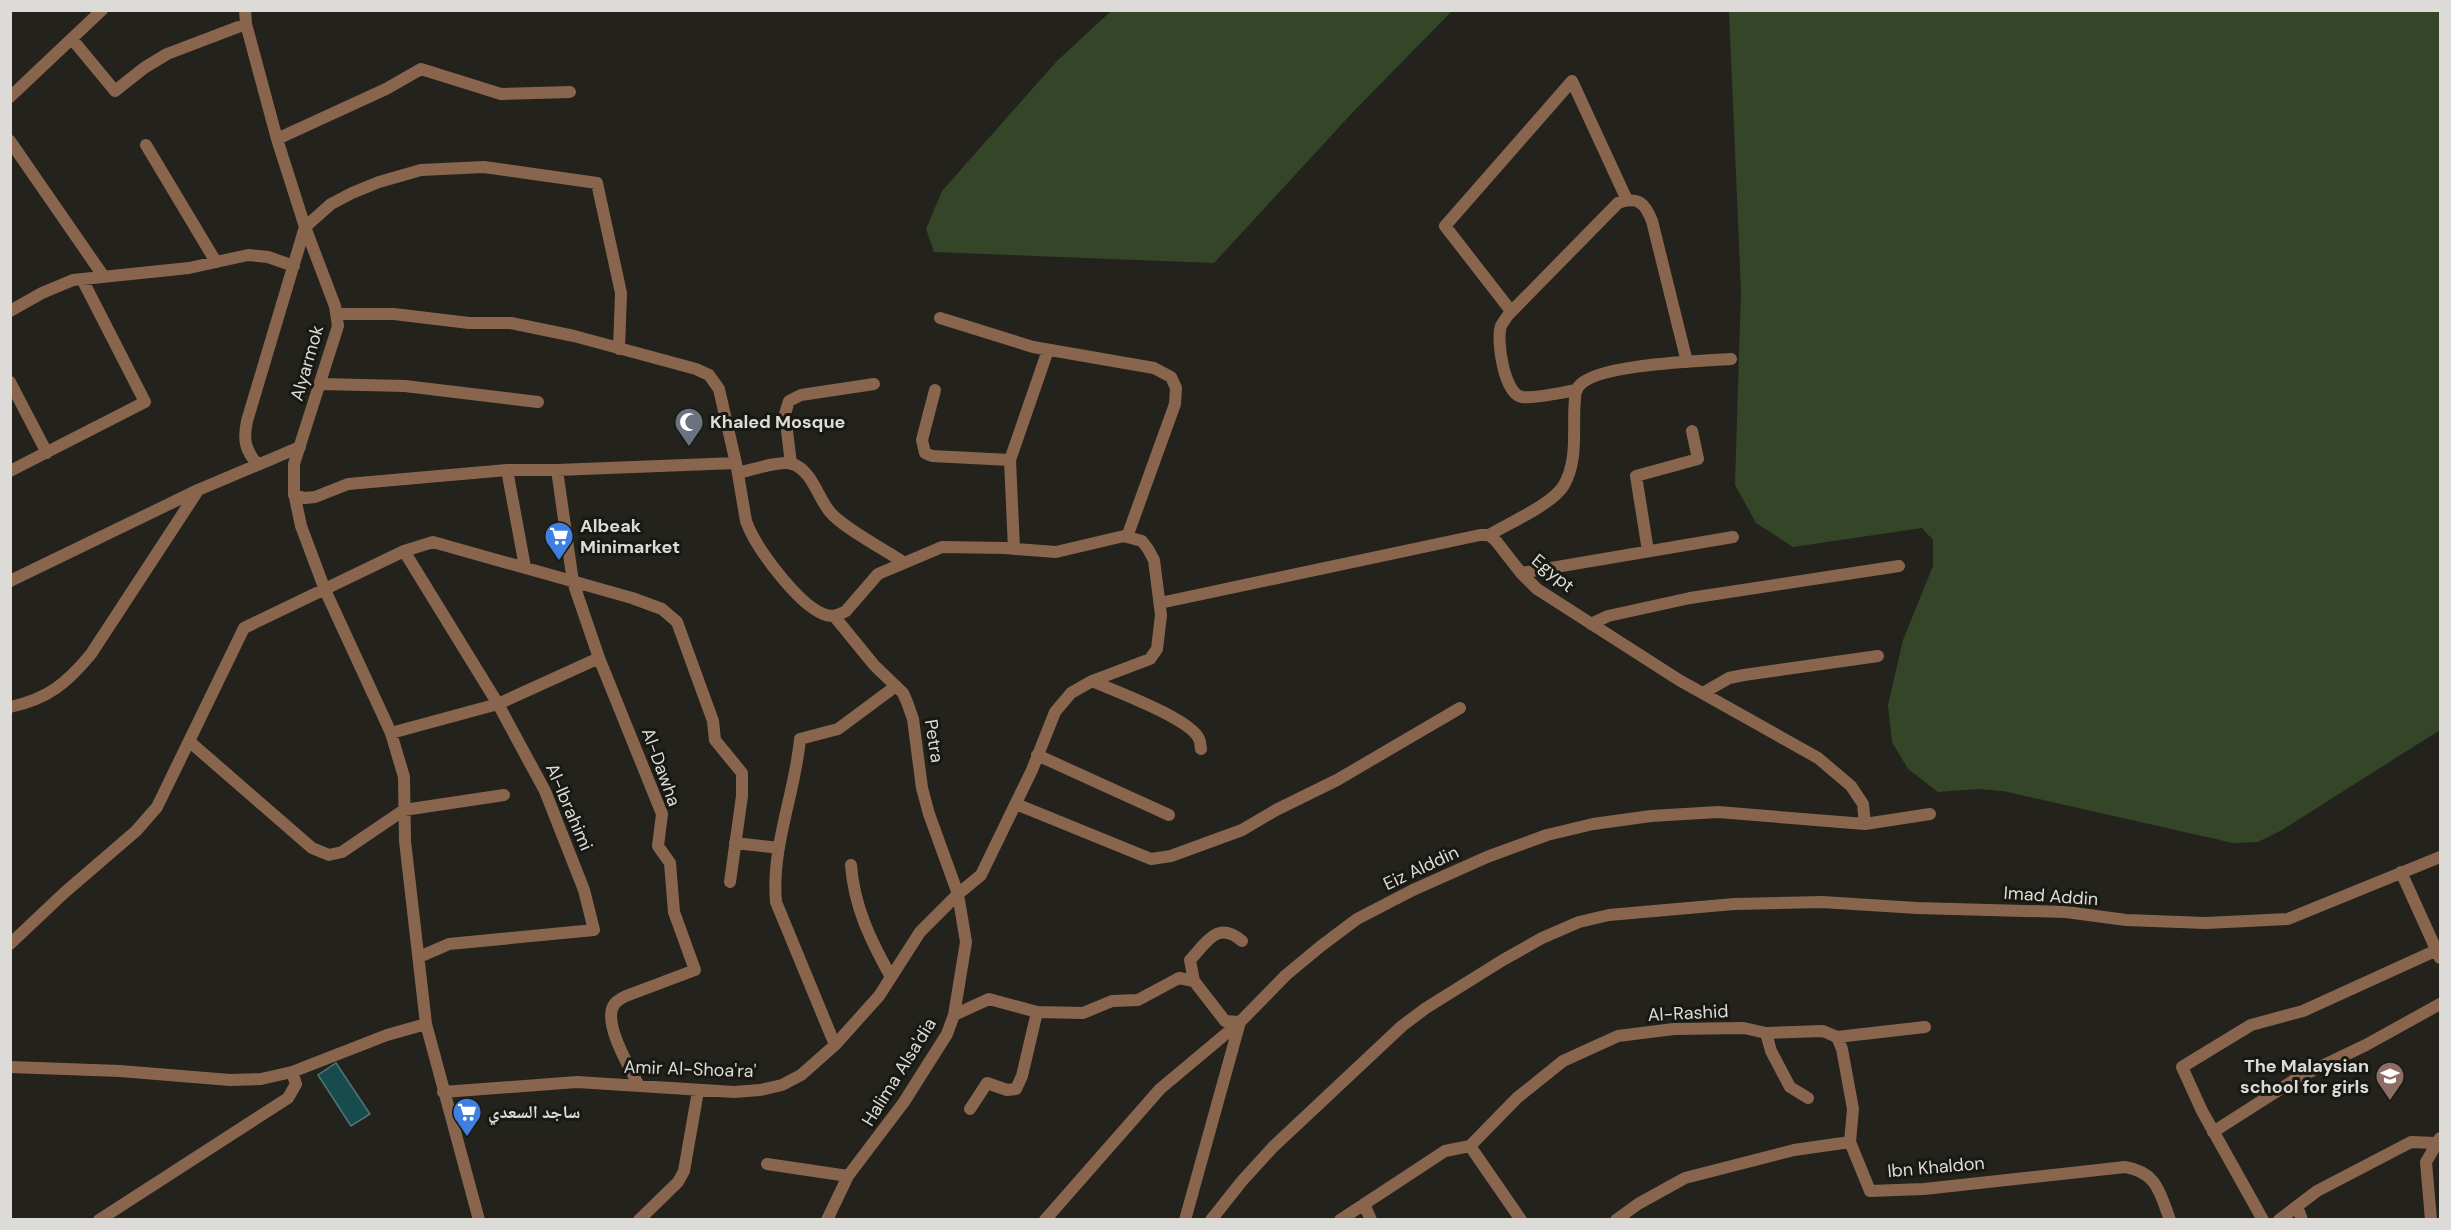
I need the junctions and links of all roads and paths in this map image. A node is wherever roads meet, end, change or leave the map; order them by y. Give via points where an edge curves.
1 (102, 10) edge
2 (244, 10) edge
3 (246, 24) junction
4 (72, 39) junction
5 (570, 92) dead end
6 (10, 98) edge
7 (277, 139) junction
8 (10, 141) edge
9 (146, 145) dead end
10 (1628, 200) junction
11 (305, 227) junction
12 (216, 262) junction
13 (294, 266) junction
14 (104, 277) junction
15 (82, 279) junction
16 (11, 311) edge
17 (1512, 311) junction
18 (337, 314) junction
19 (939, 318) dead end
20 (618, 349) junction
21 (1048, 350) junction
22 (1731, 359) dead end
23 (1687, 362) junction
24 (10, 382) edge
25 (321, 384) junction
26 (874, 384) dead end
27 (935, 390) dead end
28 (1577, 390) junction
29 (538, 402) dead end
30 (1692, 431) dead end
31 (300, 447) junction
32 (47, 453) junction
33 (1010, 460) junction
34 (791, 464) junction
35 (258, 465) junction
36 (737, 468) junction
37 (507, 470) junction
38 (557, 470) junction
39 (10, 471) edge
40 (198, 490) junction
41 (294, 495) junction
42 (1489, 535) junction
43 (1127, 537) junction
44 (1733, 537) dead end
45 (1014, 549) junction
46 (404, 551) junction
47 (1648, 551) junction
48 (903, 562) junction
49 (1899, 566) dead end
50 (525, 567) junction
51 (1521, 573) junction
52 (10, 581) edge
53 (573, 582) junction
54 (324, 590) junction
55 (1160, 603) junction
56 (834, 616) junction
57 (1591, 624) junction
58 (1878, 656) dead end
59 (599, 658) junction
60 (1092, 681) junction
61 (896, 686) junction
62 (1703, 693) junction
63 (498, 704) junction
64 (10, 707) edge
65 (1460, 708) dead end
66 (391, 733) junction
67 (189, 742) junction
68 (1201, 749) dead end
69 (1037, 755) junction
70 (504, 795) dead end
71 (1016, 804) junction
72 (404, 810) junction
73 (1930, 814) dead end
74 (1169, 815) dead end
75 (1865, 824) junction
76 (735, 843) junction
77 (778, 848) junction
78 (2440, 857) edge
79 (851, 865) dead end
80 (2401, 872) junction
81 (730, 882) dead end
82 (958, 894) junction
83 (1242, 941) dead end
84 (10, 944) edge
85 (2439, 954) edge
86 (419, 957) junction
87 (891, 977) junction
88 (1194, 981) junction
89 (2440, 1004) edge
90 (1037, 1012) junction
91 (954, 1015) junction
92 (1240, 1022) junction
93 (426, 1024) junction
94 (1925, 1028) dead end
95 (1766, 1033) junction
96 (1837, 1037) junction
97 (835, 1045) junction
98 (10, 1067) edge
99 (292, 1072) junction
100 (639, 1086) junction
101 (698, 1091) junction
102 (443, 1092) junction
103 (1808, 1098) dead end
104 (970, 1109) dead end
105 (2213, 1132) junction
106 (2438, 1140) edge
107 (1850, 1142) junction
108 (1470, 1146) junction
109 (767, 1164) dead end
110 (848, 1176) junction
111 (1364, 1204) junction
112 (2297, 1206) junction
113 (644, 1218) edge
114 (1214, 1218) edge
115 (99, 1220) edge
116 (479, 1220) edge
117 (827, 1220) edge
118 (1045, 1220) edge
119 (1185, 1220) edge
120 (1340, 1220) edge
121 (1371, 1220) edge
122 (1521, 1220) edge
123 (1616, 1220) edge
124 (2170, 1220) edge
125 (2263, 1220) edge
126 (2280, 1220) edge
127 (2302, 1220) edge
128 (2431, 1220) edge

1 - 4 street
2 - 3 street, Alyarmok
3 - 4 street via 167,54 115,91
3 - 7 street, Alyarmok
4 - 6 street
5 - 7 street via 501,94 421,69
7 - 11 street, Alyarmok
8 - 14 street
9 - 12 street
10 - 17 street via 1618,203
10 - 17 street via 1572,81 1444,226
10 - 23 street via 1647,207
11 - 13 street
11 - 18 street, Alyarmok
11 - 20 street via 331,204 352,193 421,170 484,167 597,183 621,293
12 - 13 street via 259,255
12 - 14 street
13 - 35 street via 244,436
14 - 15 street
15 - 16 street via 42,293
15 - 32 street via 145,402
17 - 28 street via 1501,325 1500,336 1503,365 1513,393 1522,397
18 - 20 street via 511,323
18 - 25 street, Alyarmok via 338,326
19 - 21 street
20 - 36 street via 709,375 721,397
21 - 33 street
21 - 43 street via 1154,368 1168,374 1174,382 1175,404
22 - 23 street
23 - 28 street via 1605,372 1588,379
24 - 32 street
25 - 29 street via 405,386
25 - 31 street, Alyarmok
26 - 34 street via 801,395 789,401 786,414
27 - 33 street via 922,440 925,453
28 - 42 street via 1574,460 1563,486 1544,505
30 - 47 street via 1698,459 1636,476
31 - 35 street
31 - 41 street, Alyarmok via 293,477
32 - 39 street
33 - 45 street
34 - 36 street
34 - 48 street via 808,477 838,520
35 - 40 street
36 - 38 street
36 - 56 street via 746,521 758,546 809,605
37 - 38 street
37 - 41 street via 348,484 315,497
37 - 50 street
38 - 53 street, Al-Dawha
40 - 52 street
40 - 64 street via 75,674 57,690
41 - 54 street, Alyarmok
42 - 51 street, Egypt
42 - 55 street
43 - 45 street via 1056,552
43 - 55 street via 1142,541 1154,560
44 - 47 street
45 - 48 street via 942,547
46 - 50 street via 433,542
46 - 54 street
46 - 63 street, Al-Ibrahimi
47 - 51 street
48 - 56 street via 878,574 846,611
49 - 57 street via 1690,598 1608,616
50 - 53 street
51 - 57 street, Egypt via 1537,589
53 - 59 street, Al-Dawha
53 - 76 street via 662,609 677,622 713,721 715,741 742,773
54 - 66 street, Alyarmok
54 - 67 street via 244,628
55 - 60 street, Amir Al-Shoa'ra' via 1154,655 1143,663
56 - 61 street, Petra
57 - 62 street, Egypt
58 - 62 street via 1729,678
59 - 63 street
59 - 100 street, Al-Dawha via 662,814 658,846 670,863 674,912 695,970 626,996 612,1010 615,1033
60 - 68 street via 1178,719 1195,733
60 - 69 street, Amir Al-Shoa'ra' via 1071,693 1055,712
61 - 77 street via 838,729 800,739
61 - 82 street, Petra via 903,693 913,719 927,805
62 - 75 street, Egypt via 1818,758 1839,774 1863,804
63 - 66 street
63 - 86 street, Al-Ibrahimi via 545,791 584,890 594,930 449,945
65 - 71 street via 1242,830 1171,856 1151,859
66 - 72 street, Alyarmok via 404,777
67 - 72 street via 321,854 342,852
67 - 84 street via 157,807 136,831
69 - 71 street, Amir Al-Shoa'ra'
69 - 74 street
70 - 72 street
71 - 82 street, Amir Al-Shoa'ra' via 981,875
72 - 86 street, Alyarmok
73 - 75 street, Eiz Alddin
75 - 92 street, Eiz Alddin via 1718,812 1651,816 1547,835 1487,857 1357,919 1286,975
76 - 77 street
76 - 81 street
77 - 97 street via 776,902
78 - 80 street, Imad Addin
79 - 87 street via 857,905 870,940
80 - 85 street
80 - 114 street, Imad Addin via 2288,919 2206,923 2126,920 2066,912 1822,902 1734,904 1602,917 1561,929 1426,1008 1383,1043 1273,1147
82 - 87 street, Amir Al-Shoa'ra' via 920,932
82 - 91 street, Halima Alsa'dia via 966,942
83 - 88 street via 1233,933 1217,933 1190,960
85 - 105 street via 2303,1011 2251,1025 2182,1067
86 - 93 street, Alyarmok
87 - 97 street, Amir Al-Shoa'ra'
88 - 90 street via 1179,978 1134,1001 1112,1001 1088,1012
88 - 92 street via 1222,1019
89 - 105 street via 2299,1077
90 - 91 street via 989,999
90 - 104 street via 1016,1089 987,1083
91 - 110 street, Halima Alsa'dia via 947,1034 904,1102
92 - 118 street, Eiz Alddin via 1160,1089
92 - 119 street
93 - 99 street
93 - 102 street, Alyarmok
94 - 96 street, Al-Rashid
95 - 96 street, Al-Rashid via 1823,1031
95 - 103 street via 1790,1087
95 - 108 street, Al-Rashid via 1744,1028 1674,1029 1618,1036 1564,1060 1516,1099
96 - 107 street via 1853,1109
97 - 101 street, Amir Al-Shoa'ra' via 801,1075 782,1085 751,1091
98 - 99 street via 230,1080
99 - 115 street via 296,1084 288,1098
100 - 101 street, Amir Al-Shoa'ra'
100 - 102 street, Amir Al-Shoa'ra' via 577,1082
101 - 113 street via 684,1171
102 - 116 street, Alyarmok
105 - 125 street
106 - 112 street via 2412,1142 2317,1191
106 - 128 street via 2426,1162
107 - 123 street via 1794,1150 1685,1178
107 - 124 street, Ibn Khaldon via 1870,1191 1924,1189 2125,1167 2150,1176
108 - 111 street via 1445,1151
108 - 122 street
109 - 110 street
110 - 117 street, Halima Alsa'dia
111 - 120 street
111 - 121 street
112 - 126 street
112 - 127 street

